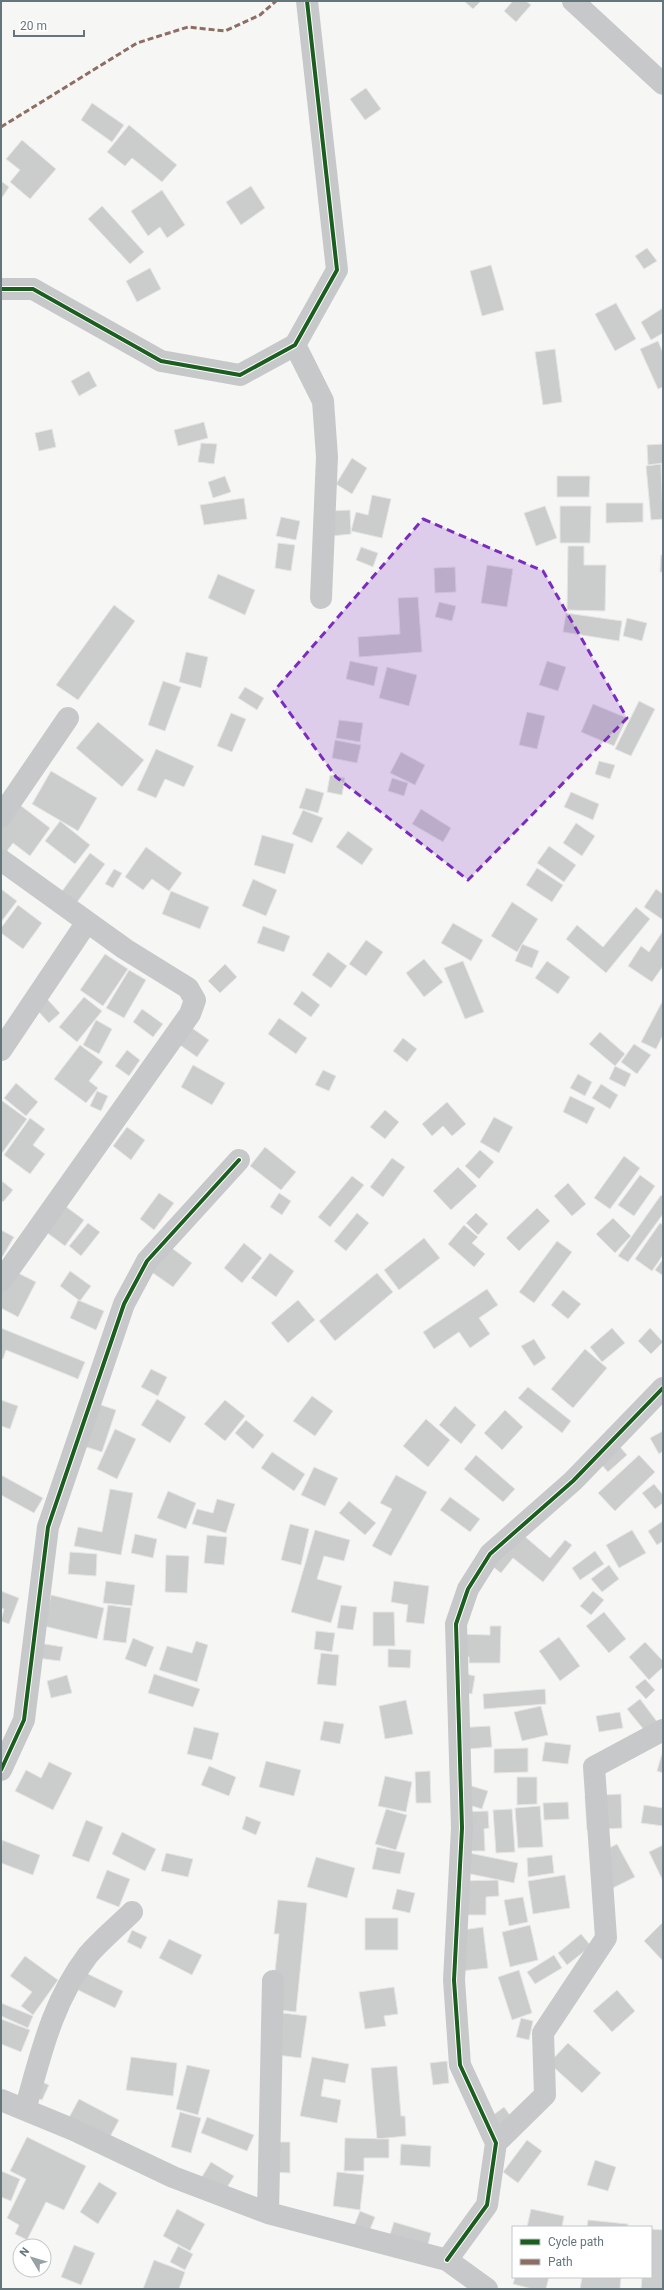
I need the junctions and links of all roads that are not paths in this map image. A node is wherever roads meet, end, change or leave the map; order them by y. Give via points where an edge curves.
1 (307, 1) edge
2 (573, 1) edge
3 (663, 84) edge
4 (1, 289) edge
5 (295, 344) junction
6 (321, 598) dead end
7 (68, 718) dead end
8 (1, 816) edge
9 (1, 860) edge
10 (88, 922) junction
11 (1, 1050) edge
12 (239, 1160) dead end
13 (1, 1281) edge
14 (663, 1388) edge
15 (663, 1730) edge
16 (1, 1770) edge
17 (132, 1912) dead end
18 (273, 1981) dead end
19 (1, 2100) edge
20 (25, 2110) junction
21 (496, 2143) junction
22 (268, 2213) junction
23 (447, 2260) junction
24 (487, 2289) edge

1 - 5 street via 337,270
2 - 3 street
4 - 5 street via 33,289 161,361 240,375
5 - 6 street via 323,400 328,457
7 - 8 street
9 - 10 street
10 - 11 street
10 - 13 street via 125,949 188,988 195,1000 190,1014
12 - 16 street via 147,1261 124,1304 48,1527 24,1720
14 - 21 street via 573,1481 490,1554 468,1589 456,1624 462,1828 454,1980 460,2065
15 - 21 street via 594,1767 606,1938 543,2033 545,2095
17 - 20 street via 89,1955 66,1988 51,2018
18 - 22 street
19 - 20 street
20 - 22 street via 173,2177
21 - 23 street via 487,2205
22 - 23 street
23 - 24 street

